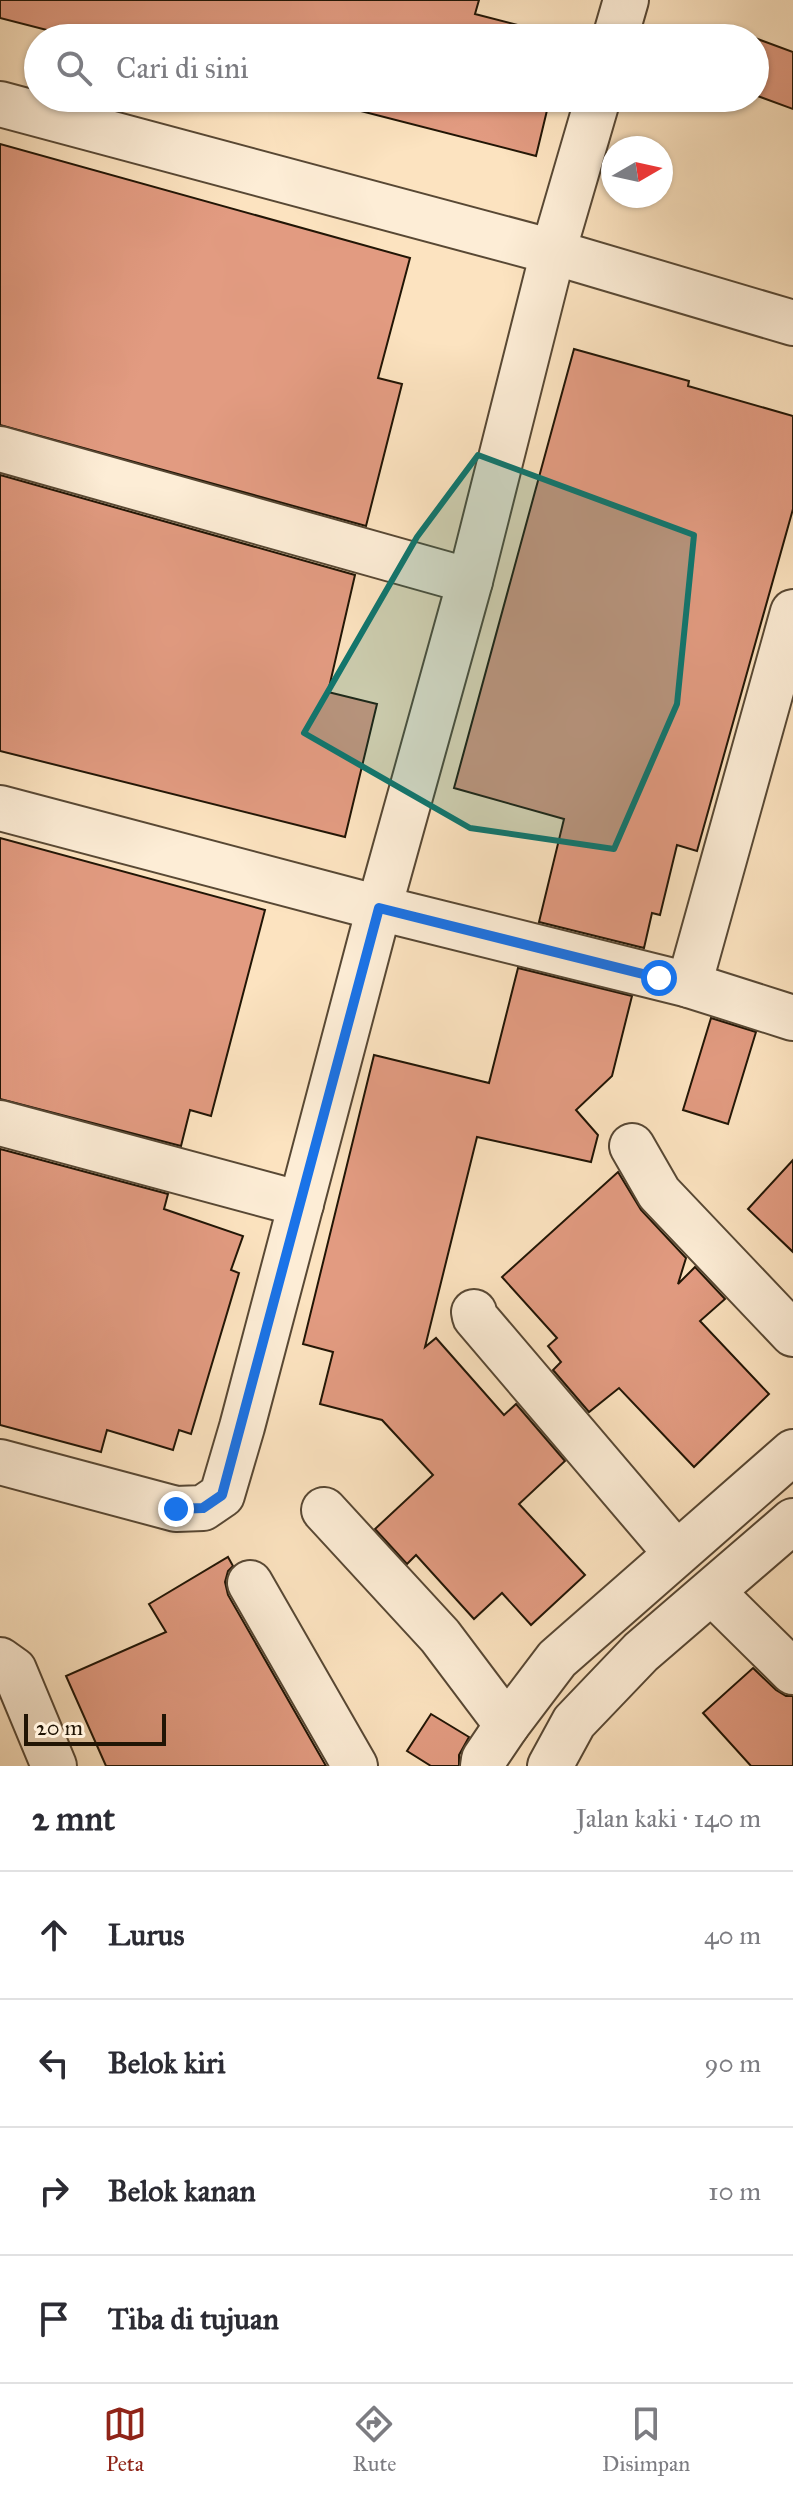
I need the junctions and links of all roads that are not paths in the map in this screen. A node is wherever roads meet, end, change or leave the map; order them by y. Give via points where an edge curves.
1 (626, 0) edge
2 (619, 24) edge
3 (0, 104) edge
4 (24, 110) edge
5 (30, 112) edge
6 (594, 112) edge
7 (553, 252) junction
8 (793, 323) edge
9 (0, 449) edge
10 (470, 581) junction
11 (793, 612) edge
12 (0, 808) edge
13 (379, 908) junction
14 (689, 985) junction
15 (793, 1018) edge
16 (0, 1123) edge
17 (632, 1146) dead end
18 (301, 1204) junction
19 (474, 1312) dead end
20 (793, 1334) edge
21 (0, 1462) edge
22 (777, 1466) edge
23 (324, 1510) dead end
24 (791, 1523) edge
25 (676, 1553) junction
26 (250, 1583) dead end
27 (712, 1592) junction
28 (0, 1660) edge
29 (793, 1672) edge
30 (507, 1725) junction
31 (54, 1766) edge
32 (355, 1766) edge
33 (483, 1766) edge
34 (550, 1766) edge

1 - 2 street
3 - 4 street
5 - 7 street
6 - 7 street
7 - 8 street
7 - 10 street
9 - 10 street
10 - 13 street
11 - 14 street
12 - 13 street
13 - 14 street
13 - 18 street
14 - 15 street
16 - 18 street
17 - 20 street via 659,1193
18 - 21 street via 222,1495 203,1508 176,1509
19 - 25 street
22 - 24 street
22 - 25 street
23 - 30 street via 440,1636
24 - 27 street
25 - 30 street via 557,1659
26 - 32 street
27 - 29 street
27 - 34 street via 641,1652 574,1722
28 - 31 street via 14,1670
30 - 33 street

